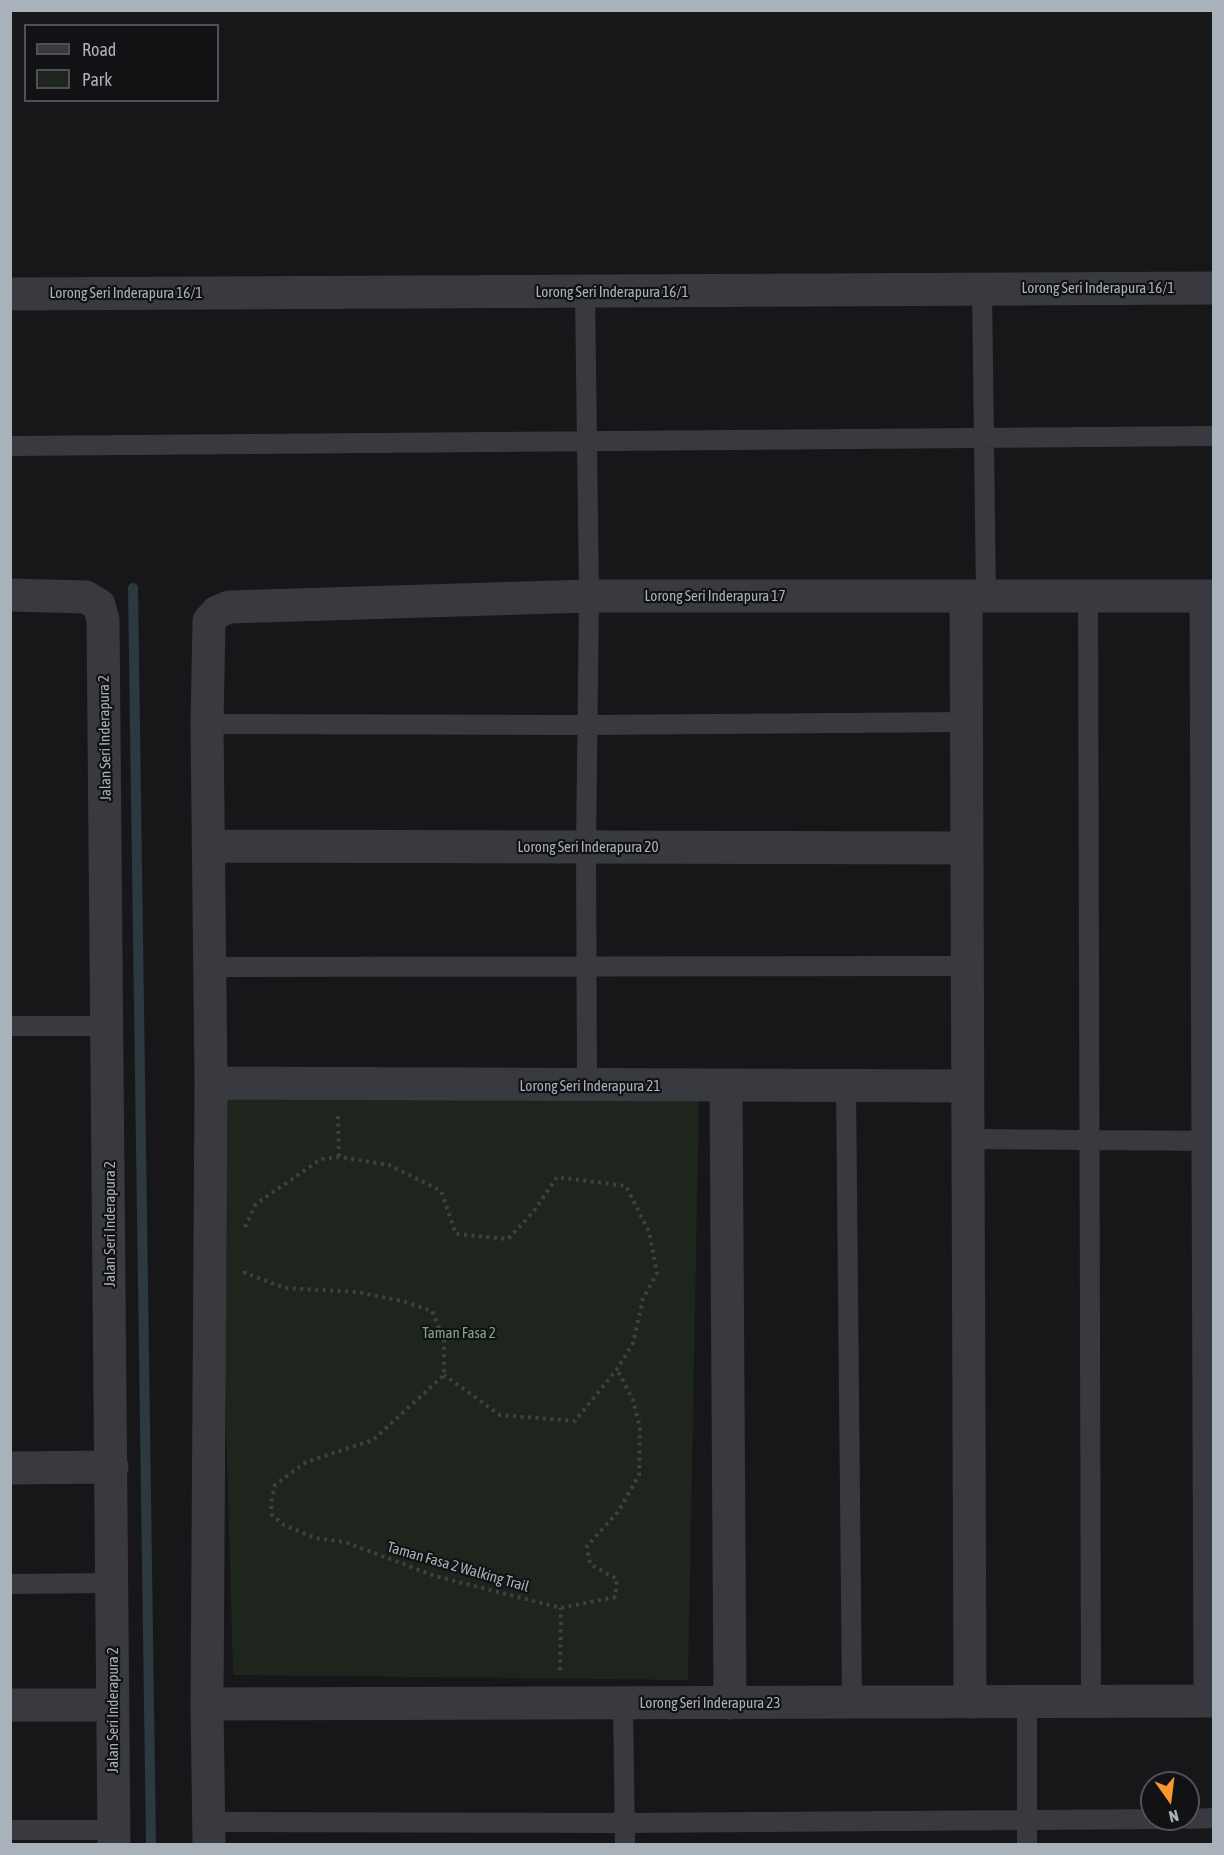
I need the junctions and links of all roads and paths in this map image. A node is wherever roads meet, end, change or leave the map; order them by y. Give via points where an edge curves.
1 (982, 288) junction
2 (1214, 288) edge
3 (585, 292) junction
4 (10, 294) edge
5 (1214, 436) edge
6 (985, 438) junction
7 (587, 441) junction
8 (10, 446) edge
9 (10, 595) edge
10 (589, 596) junction
11 (976, 596) junction
12 (1088, 596) junction
13 (1210, 596) edge
14 (967, 722) junction
15 (207, 724) junction
16 (587, 725) junction
17 (208, 846) junction
18 (586, 847) junction
19 (967, 848) junction
20 (588, 966) junction
21 (968, 966) junction
22 (208, 967) junction
23 (10, 1026) edge
24 (108, 1026) junction
25 (211, 1083) junction
26 (337, 1084) junction
27 (587, 1086) junction
28 (726, 1086) junction
29 (846, 1086) junction
30 (968, 1086) junction
31 (968, 1139) junction
32 (1088, 1140) junction
33 (1211, 1141) edge
34 (339, 1157) junction
35 (243, 1233) dead end
36 (243, 1263) dead end
37 (617, 1369) junction
38 (444, 1375) junction
39 (111, 1467) junction
40 (10, 1468) edge
41 (113, 1583) junction
42 (10, 1584) edge
43 (561, 1608) junction
44 (1027, 1701) junction
45 (1091, 1701) junction
46 (1212, 1701) edge
47 (852, 1702) junction
48 (970, 1702) junction
49 (560, 1703) junction
50 (623, 1703) junction
51 (730, 1703) junction
52 (207, 1704) junction
53 (10, 1705) edge
54 (112, 1705) junction
55 (1140, 1819) edge
56 (1027, 1821) junction
57 (624, 1823) junction
58 (10, 1830) edge
59 (209, 1833) edge
60 (114, 1837) edge
61 (625, 1845) edge
62 (1027, 1845) edge

1 - 2 street, Lorong Seri Inderapura 16/1
1 - 3 street, Lorong Seri Inderapura 16/1
1 - 6 lane
3 - 4 street, Lorong Seri Inderapura 16/1
3 - 7 lane
5 - 6 lane
6 - 7 lane
6 - 11 lane
7 - 8 lane
7 - 10 lane
9 - 24 street, Jalan Seri Inderapura 2 via 86,597 99,605 103,620
10 - 11 street, Lorong Seri Inderapura 17
10 - 15 street, Lorong Seri Inderapura 17 via 229,607 209,621
10 - 16 lane
11 - 12 street, Lorong Seri Inderapura 17
11 - 14 street
12 - 13 street, Lorong Seri Inderapura 17
12 - 32 lane
13 - 33 street
14 - 16 lane
14 - 19 street
15 - 16 lane
15 - 17 street
16 - 18 lane
17 - 18 street, Lorong Seri Inderapura 20
17 - 22 street
18 - 19 street, Lorong Seri Inderapura 20
18 - 20 lane
19 - 21 street
20 - 21 lane
20 - 22 lane
20 - 27 lane
21 - 30 street
22 - 25 street
23 - 24 lane
24 - 39 street, Jalan Seri Inderapura 2
25 - 26 street, Lorong Seri Inderapura 21
25 - 52 street
26 - 27 street, Lorong Seri Inderapura 21
26 - 34 path
27 - 28 street, Lorong Seri Inderapura 21
28 - 29 street, Lorong Seri Inderapura 21
28 - 51 street
29 - 30 street, Lorong Seri Inderapura 21
29 - 47 lane
30 - 31 street
31 - 32 lane
31 - 48 street
32 - 33 lane
32 - 45 lane
33 - 46 street
34 - 35 path via 321,1159 256,1204
34 - 37 path via 389,1164 441,1191 456,1234 508,1239 534,1211 557,1177 626,1186 649,1232 657,1273 644,1299 633,1343
36 - 38 path via 245,1273 285,1288 357,1292 432,1311 444,1340
37 - 38 path via 575,1421 501,1415
37 - 43 path, Taman Fasa 2 Walking Trail via 633,1400 640,1428 639,1475 618,1512 587,1546 590,1564 617,1579 615,1597
38 - 43 path, Taman Fasa 2 Walking Trail via 373,1440 306,1462 275,1485 272,1515 284,1525 315,1538 345,1542 435,1576
39 - 40 street
39 - 41 street, Jalan Seri Inderapura 2
41 - 42 lane
41 - 54 street, Jalan Seri Inderapura 2
43 - 49 path
44 - 45 street, Lorong Seri Inderapura 23
44 - 48 street, Lorong Seri Inderapura 23
44 - 56 lane
45 - 46 street, Lorong Seri Inderapura 23
47 - 48 street, Lorong Seri Inderapura 23
47 - 51 street, Lorong Seri Inderapura 23
49 - 50 street, Lorong Seri Inderapura 23
49 - 52 street, Lorong Seri Inderapura 23
50 - 51 street, Lorong Seri Inderapura 23
50 - 57 lane
52 - 59 street
53 - 54 street
54 - 60 street, Jalan Seri Inderapura 2
55 - 56 lane
56 - 57 lane
56 - 62 lane
57 - 59 lane
57 - 61 lane
58 - 60 lane

